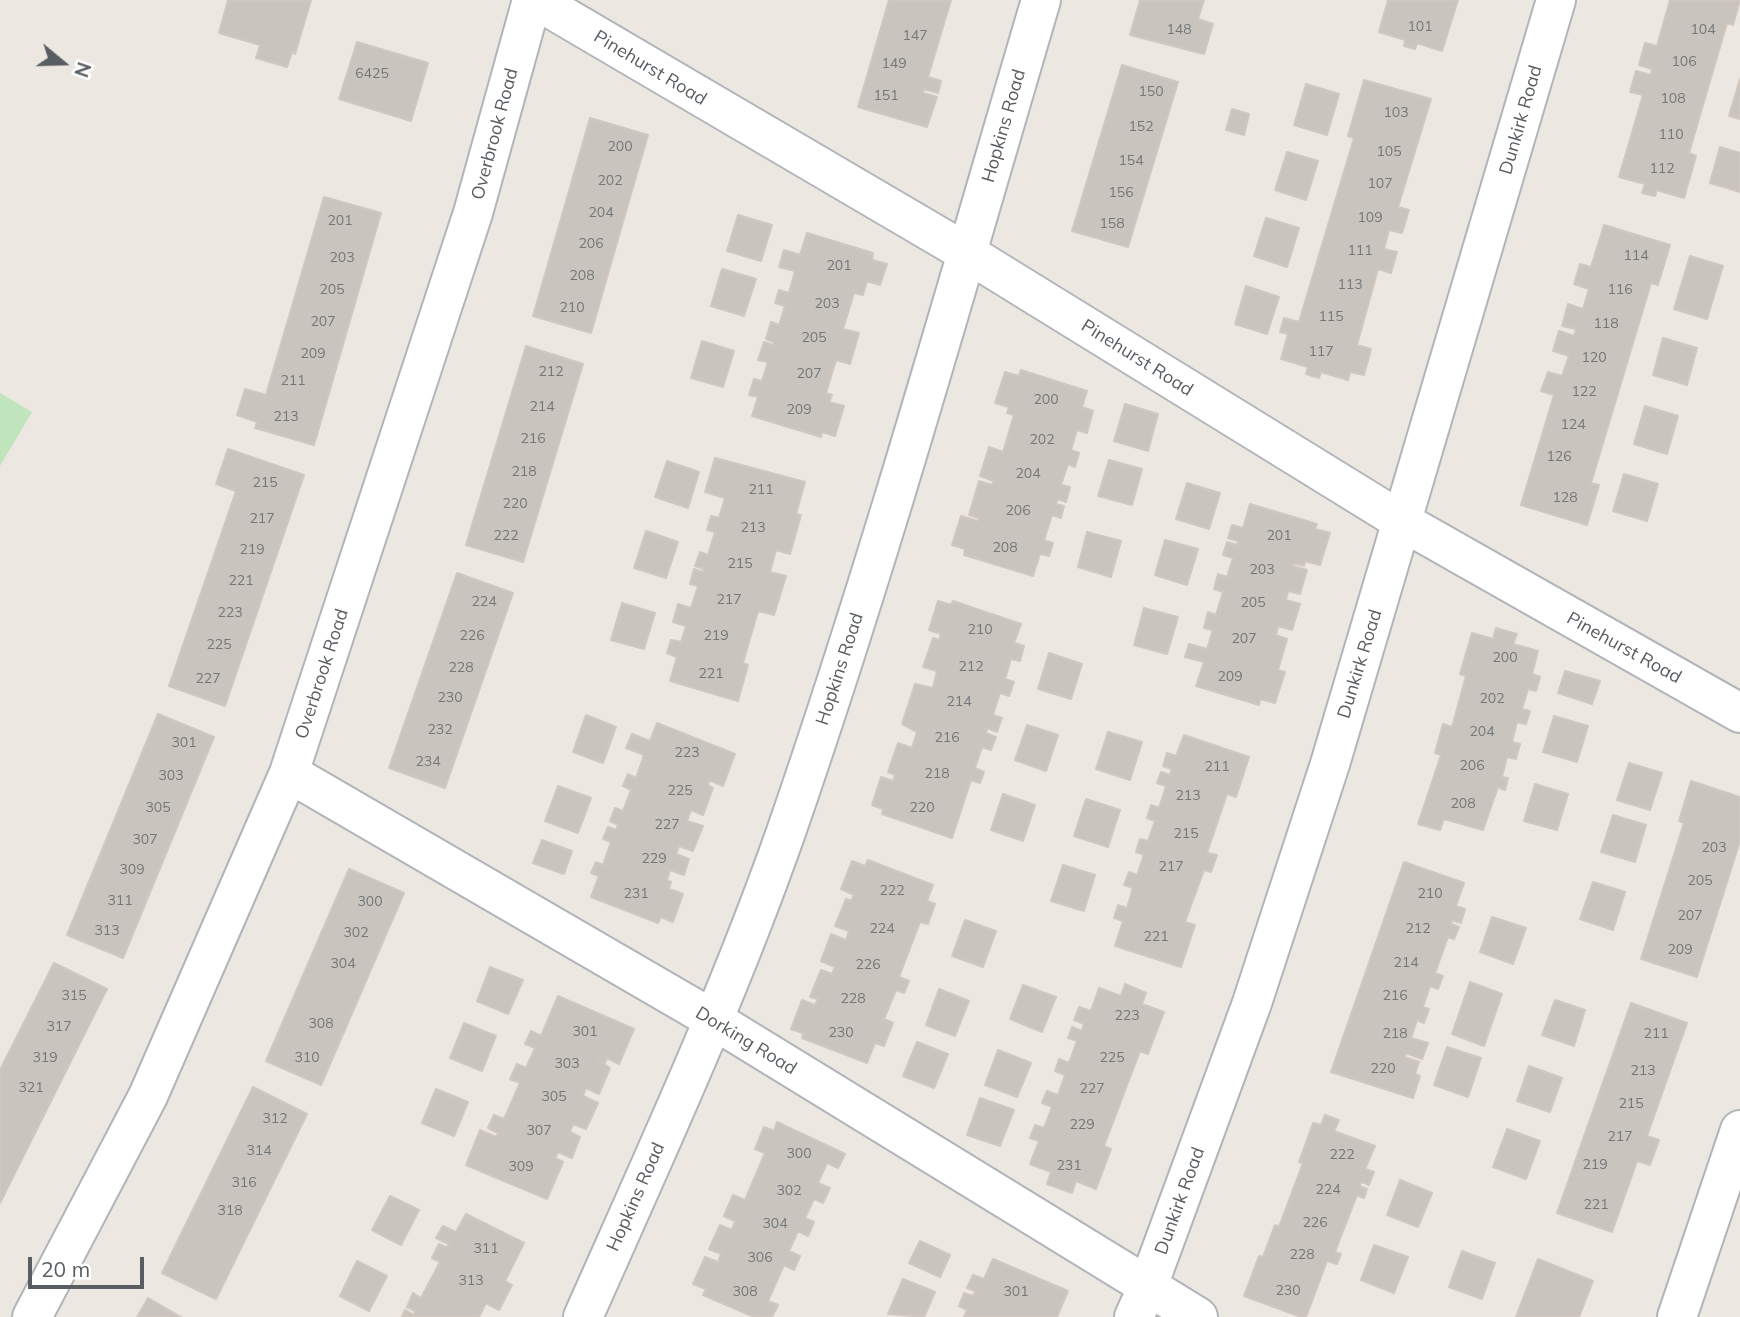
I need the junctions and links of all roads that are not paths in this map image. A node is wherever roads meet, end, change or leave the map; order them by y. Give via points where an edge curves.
1 (534, 0) edge
2 (1041, 0) edge
3 (1556, 0) edge
4 (967, 253) junction
5 (1403, 522) junction
6 (1740, 713) edge
7 (289, 773) junction
8 (713, 1020) junction
9 (1740, 1130) edge
10 (1141, 1302) edge
11 (32, 1317) edge
12 (583, 1317) edge
13 (1198, 1317) edge
14 (1676, 1317) edge

1 - 4 street, Pinehurst Road
1 - 7 street, Overbrook Road via 473,213
2 - 4 street, Hopkins Road
3 - 5 street, Dunkirk Road
4 - 5 street, Pinehurst Road
4 - 8 street, Hopkins Road via 857,620 785,835
5 - 6 street, Pinehurst Road
5 - 10 street, Dunkirk Road via 1252,1003
7 - 8 street, Dorking Road
7 - 11 street, Overbrook Road via 148,1096
8 - 10 street, Dorking Road
8 - 12 street, Hopkins Road
9 - 14 street
10 - 13 street, Dorking Road

